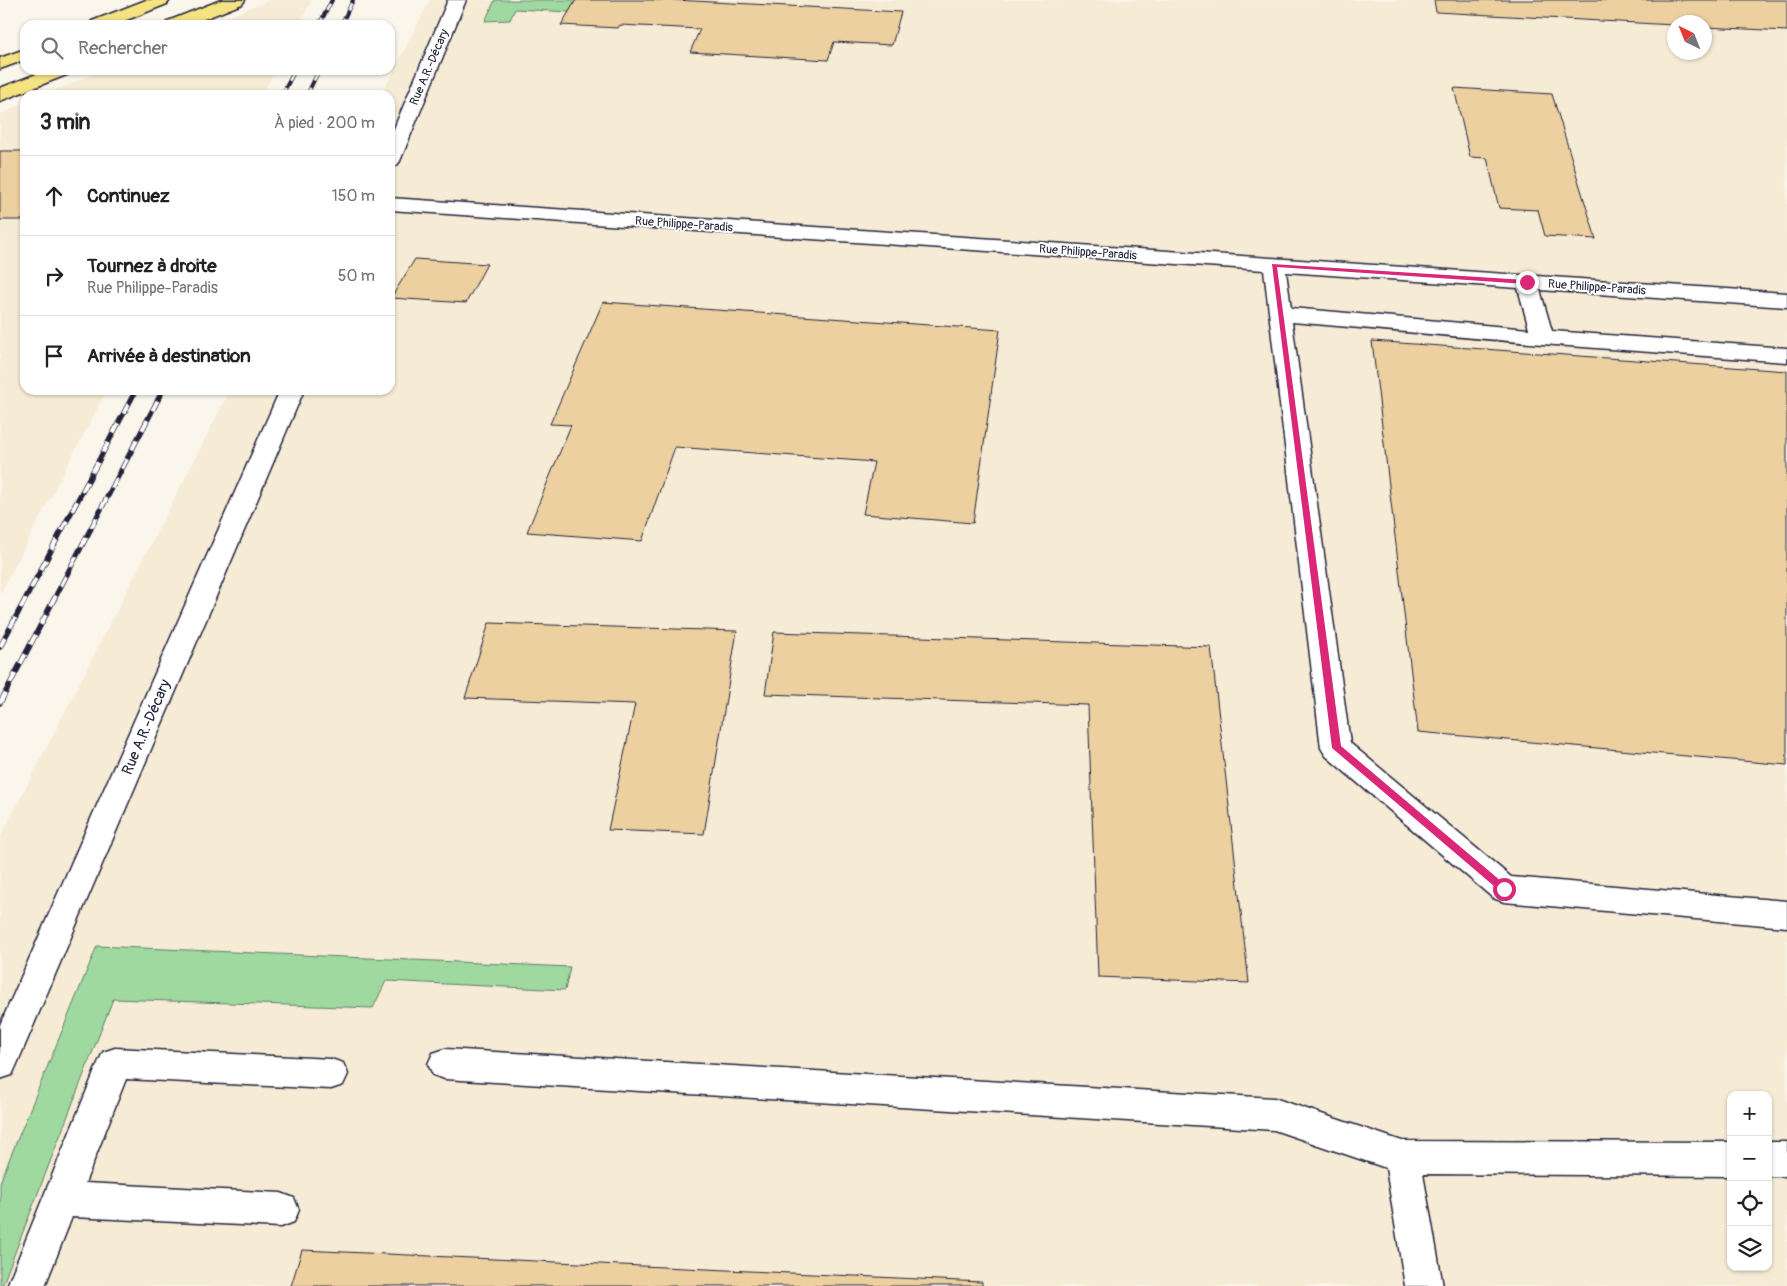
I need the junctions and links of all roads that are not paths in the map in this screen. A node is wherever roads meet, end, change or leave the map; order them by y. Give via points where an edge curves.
1 (161, 0) edge
2 (236, 0) edge
3 (457, 0) edge
4 (111, 20) edge
5 (186, 20) edge
6 (20, 56) edge
7 (0, 64) edge
8 (50, 75) edge
9 (0, 95) edge
10 (395, 150) edge
11 (395, 204) edge
12 (1274, 265) junction
13 (1527, 282) junction
14 (1787, 300) edge
15 (1280, 314) junction
16 (1542, 337) junction
17 (1787, 354) edge
18 (290, 395) edge
19 (1787, 914) edge
20 (0, 1064) edge
21 (445, 1064) dead end
22 (331, 1074) dead end
23 (1402, 1157) junction
24 (1727, 1159) edge
25 (1772, 1159) edge
26 (1787, 1159) edge
27 (60, 1199) junction
28 (281, 1210) dead end
29 (26, 1286) edge
30 (1424, 1286) edge

1 - 4 main road
2 - 5 main road
3 - 10 street, Rue A.R.-Décary
6 - 7 main road
8 - 9 main road
11 - 12 street, Rue Philippe-Paradis
12 - 13 street, Rue Philippe-Paradis
12 - 15 street
13 - 14 street, Rue Philippe-Paradis
13 - 16 street
15 - 16 street
15 - 19 street via 1336,748 1504,889
16 - 17 street
18 - 20 street, Rue A.R.-Décary
21 - 23 street via 1274,1114
22 - 27 street via 115,1062
23 - 24 street
23 - 30 street
25 - 26 street
27 - 28 street
27 - 29 street

